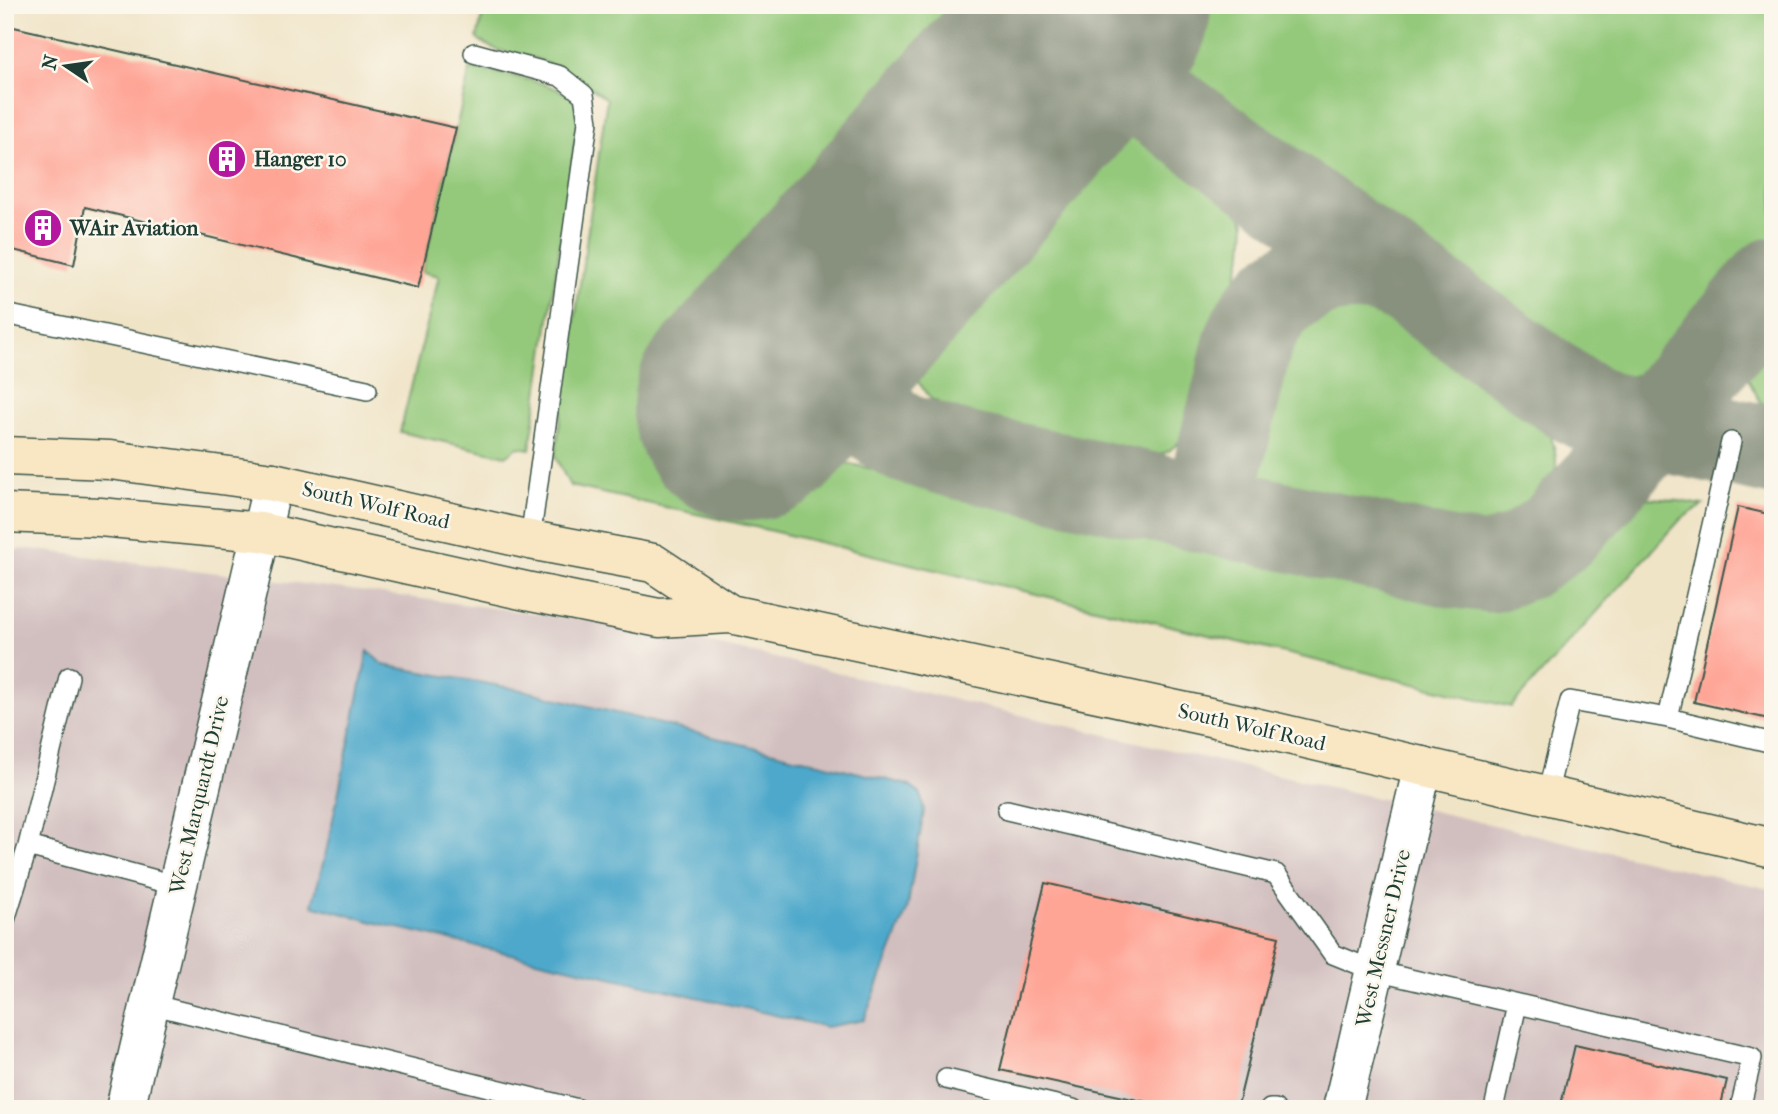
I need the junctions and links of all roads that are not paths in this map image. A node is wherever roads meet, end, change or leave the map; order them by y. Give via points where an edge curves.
1 (474, 53) dead end
2 (5, 314) edge
3 (367, 390) dead end
4 (1731, 442) dead end
5 (5, 456) edge
6 (273, 482) junction
7 (5, 513) edge
8 (261, 532) junction
9 (530, 540) junction
10 (730, 614) junction
11 (69, 677) dead end
12 (1668, 718) junction
13 (1773, 744) edge
14 (1423, 766) junction
15 (1547, 795) junction
16 (1007, 810) dead end
17 (28, 846) junction
18 (1773, 848) edge
19 (178, 886) junction
20 (5, 920) edge
21 (1375, 971) junction
22 (150, 1004) junction
23 (1517, 1004) junction
24 (946, 1079) dead end
25 (125, 1109) edge
26 (578, 1109) edge
27 (1073, 1109) edge
28 (1270, 1109) edge
29 (1275, 1109) edge
30 (1342, 1109) edge
31 (1494, 1109) edge
32 (1740, 1109) edge

1 - 9 lane via 560,76 584,95 588,122
2 - 3 lane
4 - 12 lane
5 - 6 main road, South Wolf Road via 110,460
6 - 8 street, West Marquardt Drive
6 - 9 main road, South Wolf Road
7 - 8 main road, South Wolf Road
8 - 10 main road, South Wolf Road via 659,618
8 - 19 street, West Marquardt Drive
9 - 10 main road, South Wolf Road via 653,563
10 - 14 main road, South Wolf Road
11 - 17 lane
12 - 13 lane
12 - 15 lane via 1570,701
14 - 15 main road, South Wolf Road
14 - 21 street, West Messner Drive
15 - 18 main road, South Wolf Road
16 - 21 lane via 1276,874 1333,954
17 - 19 lane
17 - 20 lane
19 - 22 street, West Marquardt Drive
21 - 23 lane
21 - 30 street, West Messner Drive
22 - 25 street, West Marquardt Drive
22 - 26 lane
23 - 31 lane
23 - 32 lane via 1752,1058
24 - 27 lane
28 - 29 lane

